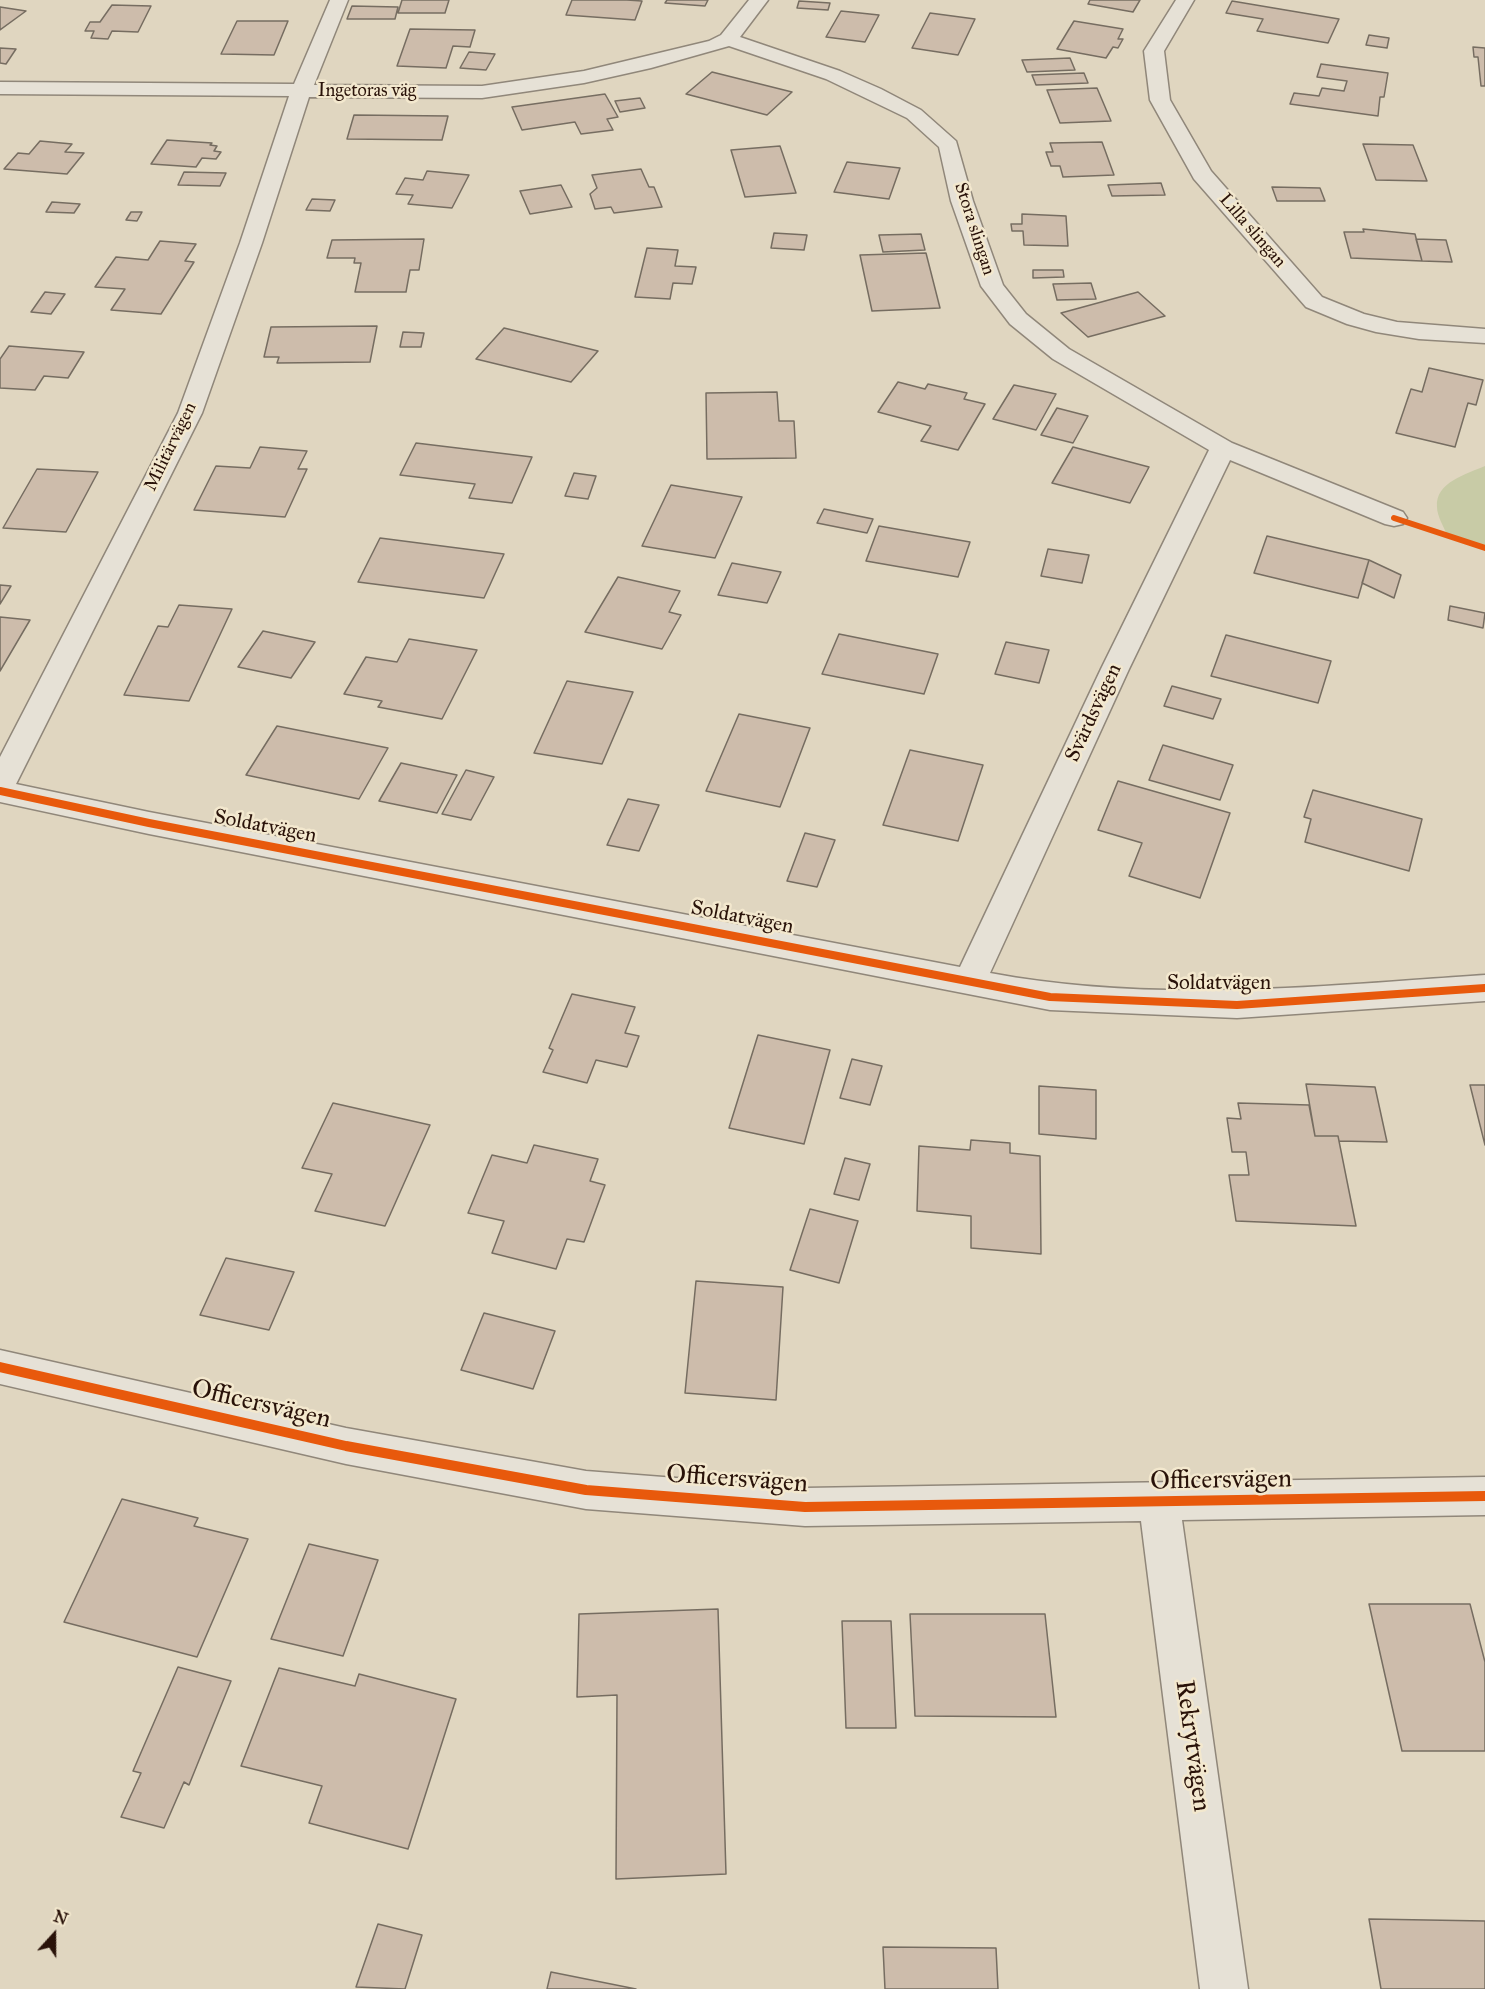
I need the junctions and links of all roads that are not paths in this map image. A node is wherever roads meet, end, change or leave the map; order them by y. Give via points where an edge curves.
1 (339, 0) edge
2 (759, 0) edge
3 (1185, 0) edge
4 (728, 39) junction
5 (0, 88) edge
6 (301, 92) junction
7 (1485, 336) edge
8 (1223, 448) junction
9 (1394, 518) dead end
10 (0, 786) edge
11 (0, 791) edge
12 (970, 980) junction
13 (1485, 988) edge
14 (0, 1367) edge
15 (1485, 1496) edge
16 (1159, 1503) junction
17 (1224, 1989) edge

1 - 6 street, Militärvägen
2 - 4 street
3 - 7 street, Lilla slingan via 1154,51 1160,100 1202,174 1280,264 1314,302 1336,313 1387,329
4 - 6 street, Ingetoras väg via 644,64 512,89
4 - 8 street, Stora slingan via 833,75 914,114 949,146 962,201 992,286 1018,319 1061,354
5 - 6 street, Ingetoras väg
6 - 10 street, Militärvägen via 190,413
8 - 9 street, Stora slingan
8 - 12 street, Svärdsvägen
11 - 12 street, Soldatvägen
12 - 13 street, Soldatvägen via 1050,997 1237,1005
14 - 16 street, Officersvägen via 346,1446 586,1490 805,1507
15 - 16 street, Officersvägen
16 - 17 street, Rekrytvägen

